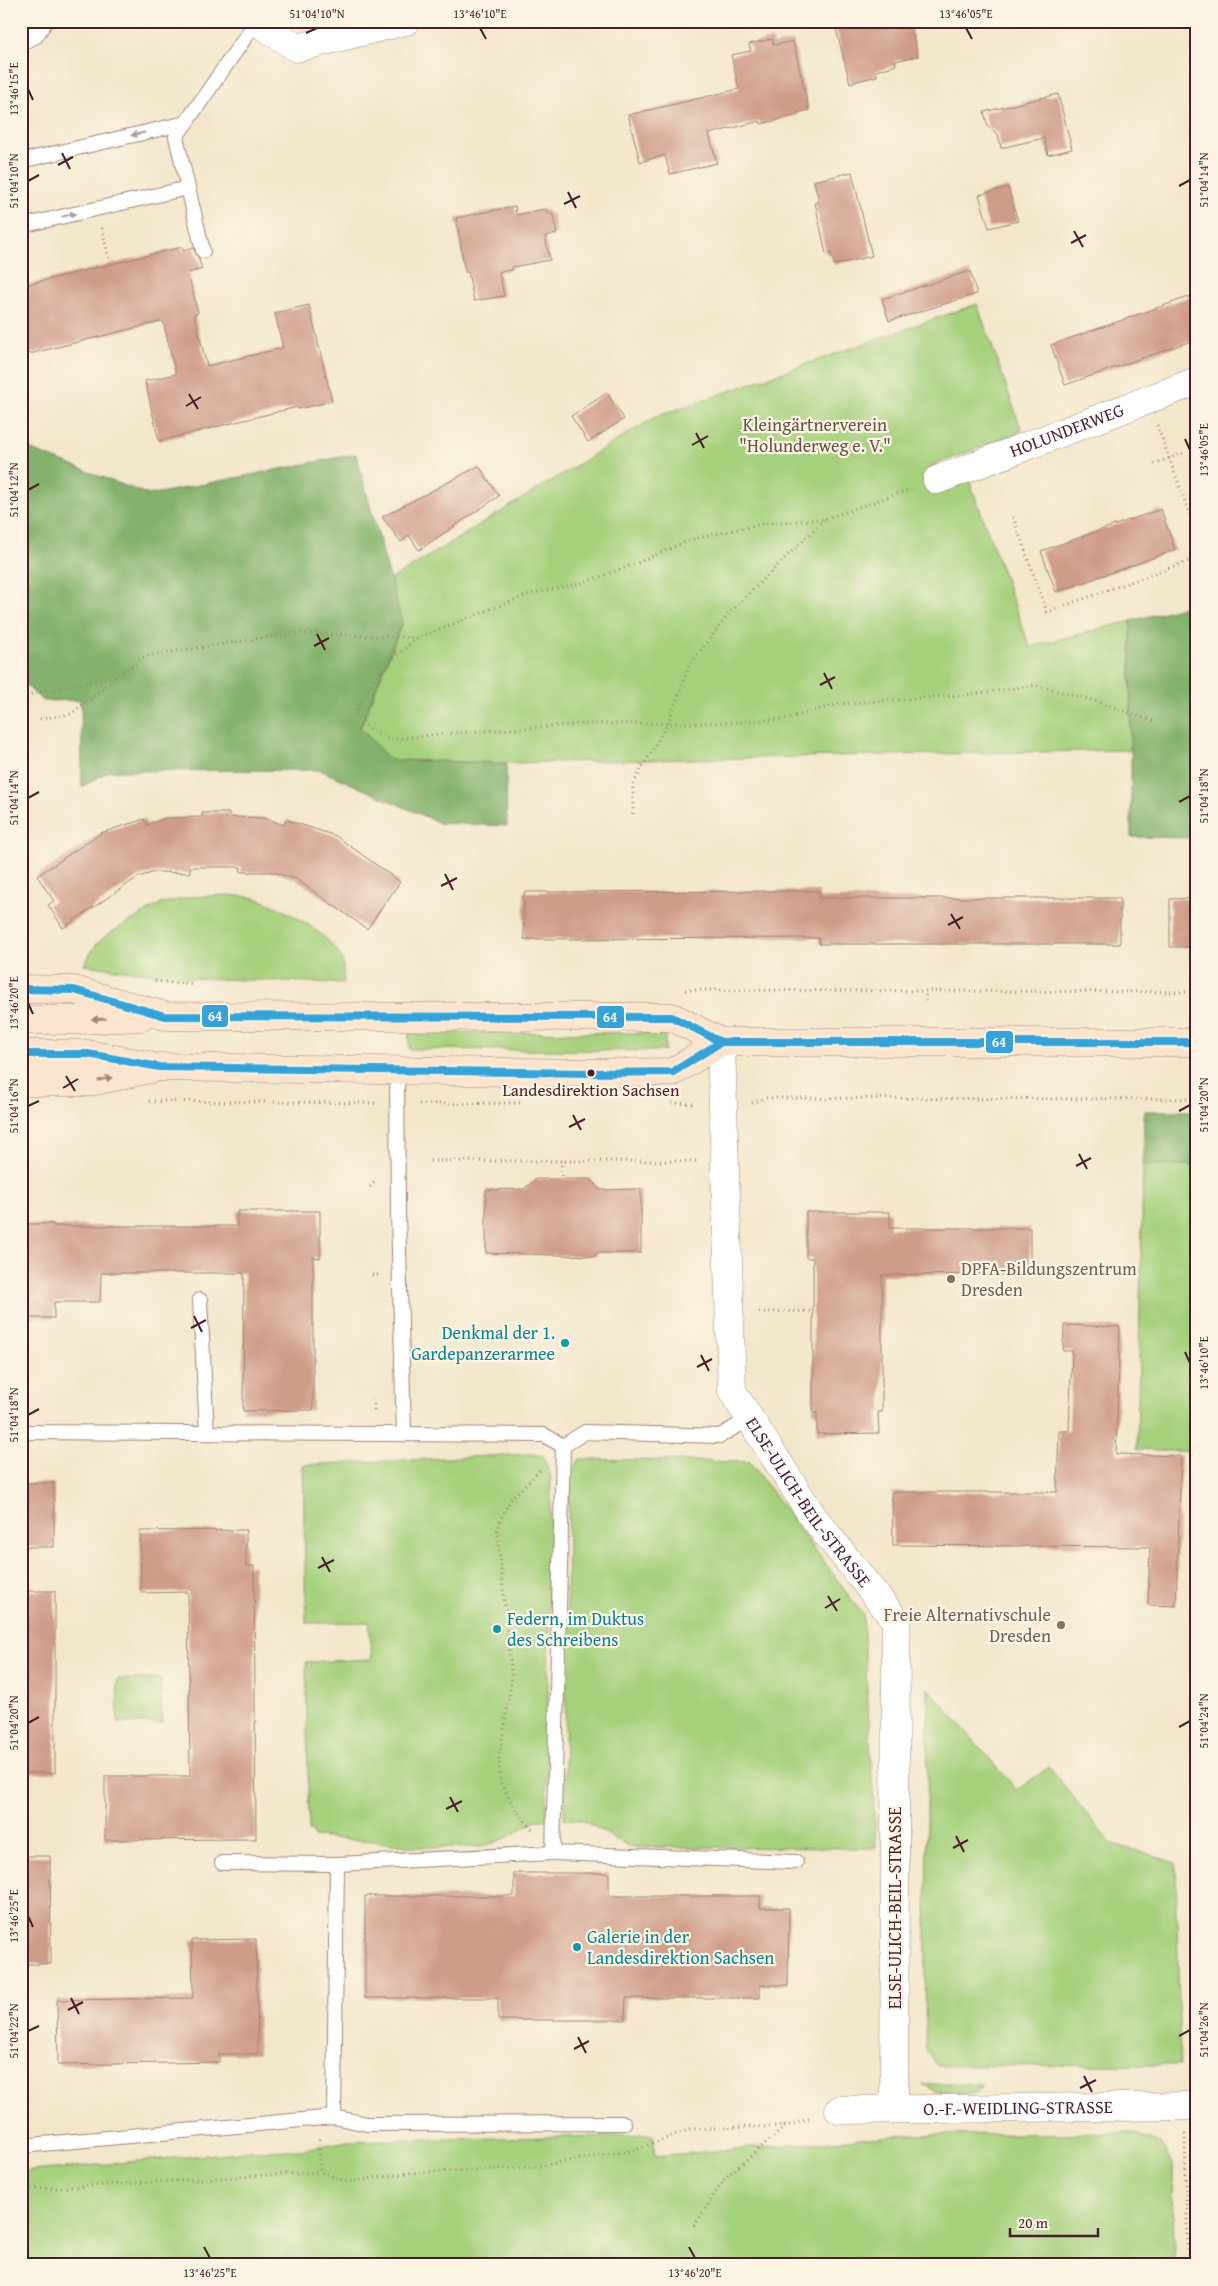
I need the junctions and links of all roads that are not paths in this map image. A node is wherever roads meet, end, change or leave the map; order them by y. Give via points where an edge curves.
1 (46, 21) edge
2 (256, 21) edge
3 (406, 21) edge
4 (21, 26) edge
5 (36, 36) junction
6 (21, 44) edge
7 (186, 123) junction
8 (21, 161) edge
9 (188, 188) junction
10 (21, 226) edge
11 (203, 251) dead end
12 (1197, 381) edge
13 (938, 480) road end
14 (21, 990) edge
15 (165, 1016) junction
16 (21, 1020) edge
17 (720, 1042) junction
18 (1197, 1042) edge
19 (21, 1054) edge
20 (159, 1066) junction
21 (397, 1071) junction
22 (21, 1082) edge
23 (200, 1300) dead end
24 (749, 1418) junction
25 (23, 1432) edge
26 (207, 1433) junction
27 (404, 1434) junction
28 (564, 1446) junction
29 (553, 1853) junction
30 (796, 1862) dead end
31 (222, 1863) dead end
32 (336, 1864) junction
33 (1191, 2106) edge
34 (894, 2108) junction
35 (839, 2110) road end
36 (334, 2117) junction
37 (624, 2123) dead end
38 (21, 2146) edge

1 - 5 lane
2 - 3 street via 297,48
2 - 7 lane
4 - 5 lane
5 - 6 lane
7 -> 8 lane
7 - 9 lane via 176,137
10 -> 9 lane
9 - 11 lane
12 - 13 street, HOLUNDERWEG
14 - 15 main road via 74,990
15 -> 16 main road
15 - 17 main road via 672,1017
17 - 18 main road
17 - 21 main road via 673,1072
17 - 24 street, ELSE-ULICH-BEIL-STRASSE via 732,1391
19 - 20 main road via 88,1054
20 - 21 main road
22 -> 20 main road via 90,1082
21 - 27 lane
23 - 26 lane
24 - 28 lane via 720,1436 586,1432
24 - 34 street, ELSE-ULICH-BEIL-STRASSE via 814,1518 896,1621
25 - 26 lane
26 - 27 lane
27 - 28 lane via 544,1435
28 - 29 lane
29 - 30 lane
29 - 32 lane
31 - 32 lane
32 - 36 lane
33 - 34 street, O.-F.-WEIDLING-STRASSE
34 - 35 street, O.-F.-WEIDLING-STRASSE
36 - 37 lane via 367,2124
36 - 38 lane

